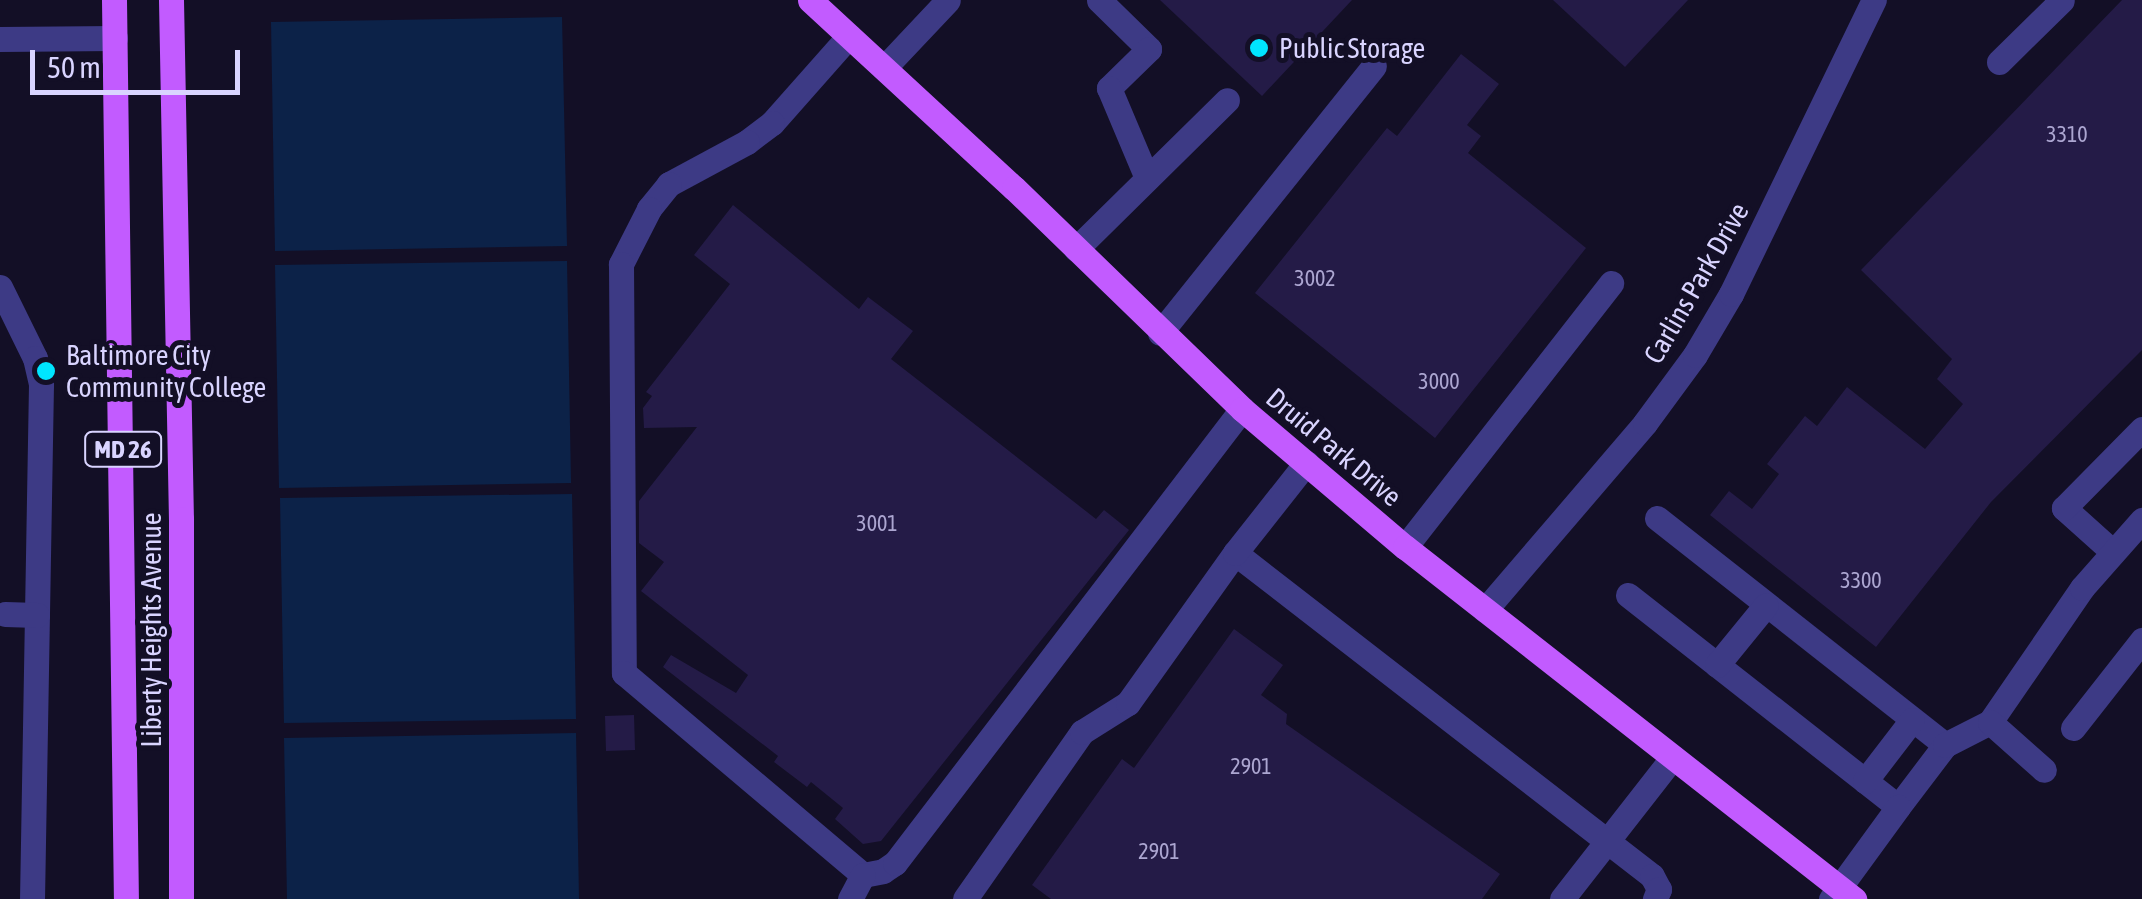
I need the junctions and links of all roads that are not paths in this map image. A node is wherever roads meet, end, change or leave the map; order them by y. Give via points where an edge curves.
1 (114, 0) edge
2 (170, 0) edge
3 (810, 0) edge
4 (948, 0) edge
5 (1099, 0) edge
6 (1874, 0) edge
7 (2062, 0) edge
8 (849, 36) junction
9 (115, 38) junction
10 (0, 39) edge
11 (1999, 62) dead end
12 (1374, 66) dead end
13 (884, 68) junction
14 (1226, 100) dead end
15 (1147, 178) junction
16 (1076, 249) junction
17 (1612, 283) dead end
18 (0, 288) edge
19 (1160, 332) junction
20 (1242, 409) junction
21 (2142, 428) edge
22 (1306, 463) junction
23 (1657, 518) dead end
24 (2142, 520) edge
25 (1405, 546) junction
26 (2114, 552) junction
27 (1235, 553) junction
28 (1628, 595) dead end
29 (1766, 605) junction
30 (1485, 610) junction
31 (4, 614) dead end
32 (37, 615) junction
33 (2142, 640) edge
34 (1717, 665) junction
35 (1912, 720) junction
36 (1990, 722) junction
37 (2073, 728) dead end
38 (1945, 745) junction
39 (1673, 756) junction
40 (2044, 770) dead end
41 (1864, 781) junction
42 (1898, 807) junction
43 (1607, 842) junction
44 (863, 876) junction
45 (1842, 895) edge
46 (32, 899) edge
47 (126, 899) edge
48 (181, 899) edge
49 (850, 899) edge
50 (965, 899) edge
51 (1562, 899) edge
52 (1655, 899) edge

1 - 9 main road, Liberty Heights Avenue / MD 26
2 - 48 main road, Liberty Heights Avenue / MD 26
3 - 8 main road, Druid Park Drive
4 - 13 street
5 - 15 street via 1148,49 1109,88
6 - 30 street, Carlins Park Drive via 1731,294 1695,354 1645,423
7 - 11 street
8 - 13 main road, Druid Park Drive
8 - 44 street via 772,123 669,184 621,264 624,674
9 - 10 street
9 - 47 main road, Liberty Heights Avenue / MD 26
12 - 19 street
13 - 16 main road, Druid Park Drive
14 - 15 street
15 - 16 street
16 - 19 main road, Druid Park Drive
17 - 25 street
18 - 32 street via 42,384
19 - 20 main road, Druid Park Drive
20 - 22 main road, Druid Park Drive
20 - 44 street via 895,863
21 - 26 street via 2064,508
22 - 25 main road, Druid Park Drive
22 - 27 street
23 - 29 street
24 - 26 street
25 - 30 main road, Druid Park Drive
26 - 36 street
27 - 43 street
27 - 50 street via 1128,703 1082,732
28 - 34 street
29 - 34 street
29 - 35 street
30 - 39 main road, Druid Park Drive
31 - 32 street
32 - 46 street
33 - 37 street
34 - 41 street
35 - 38 street
35 - 41 street
36 - 38 street
36 - 40 street
38 - 42 street
39 - 43 street
39 - 45 main road, Druid Park Drive
41 - 42 street
42 - 45 street
43 - 51 street
43 - 52 street via 1652,876 1659,888
44 - 49 street

